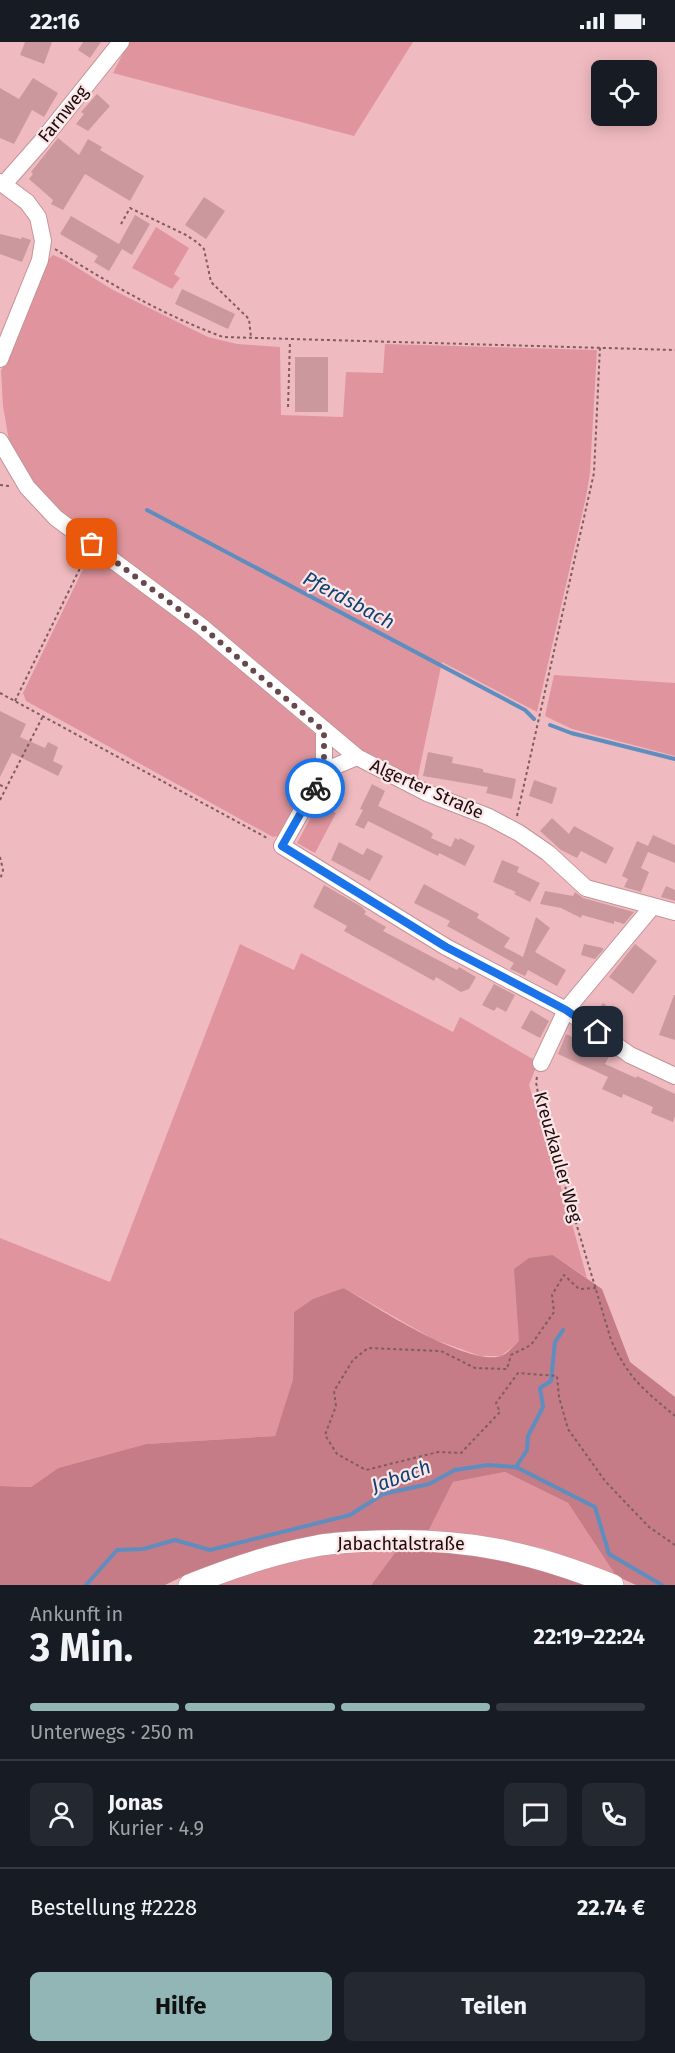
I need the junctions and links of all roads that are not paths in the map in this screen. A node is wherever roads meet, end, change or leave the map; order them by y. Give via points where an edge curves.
1 (121, 42) edge
2 (2, 183) edge
3 (0, 360) edge
4 (0, 441) edge
5 (324, 731) junction
6 (357, 757) junction
7 (324, 771) junction
8 (652, 907) junction
9 (675, 912) edge
10 (566, 1010) junction
11 (541, 1064) road end
12 (675, 1076) edge
13 (189, 1585) edge
14 (613, 1585) edge

1 - 2 street, Farnweg via 41,142
2 - 3 street via 27,202 38,217 43,241 40,260
4 - 5 street, Algerter Straße via 27,487 56,518 201,626
5 - 6 street, Algerter Straße
5 - 7 street
6 - 7 street
6 - 8 street, Algerter Straße via 514,830 548,853 586,888
7 - 10 street via 282,846 446,947
8 - 9 street, Algerter Straße
8 - 10 street
10 - 11 street
10 - 12 street via 630,1055
13 - 14 main road, Jabachtalstraße via 237,1566 316,1546 415,1540 510,1551

